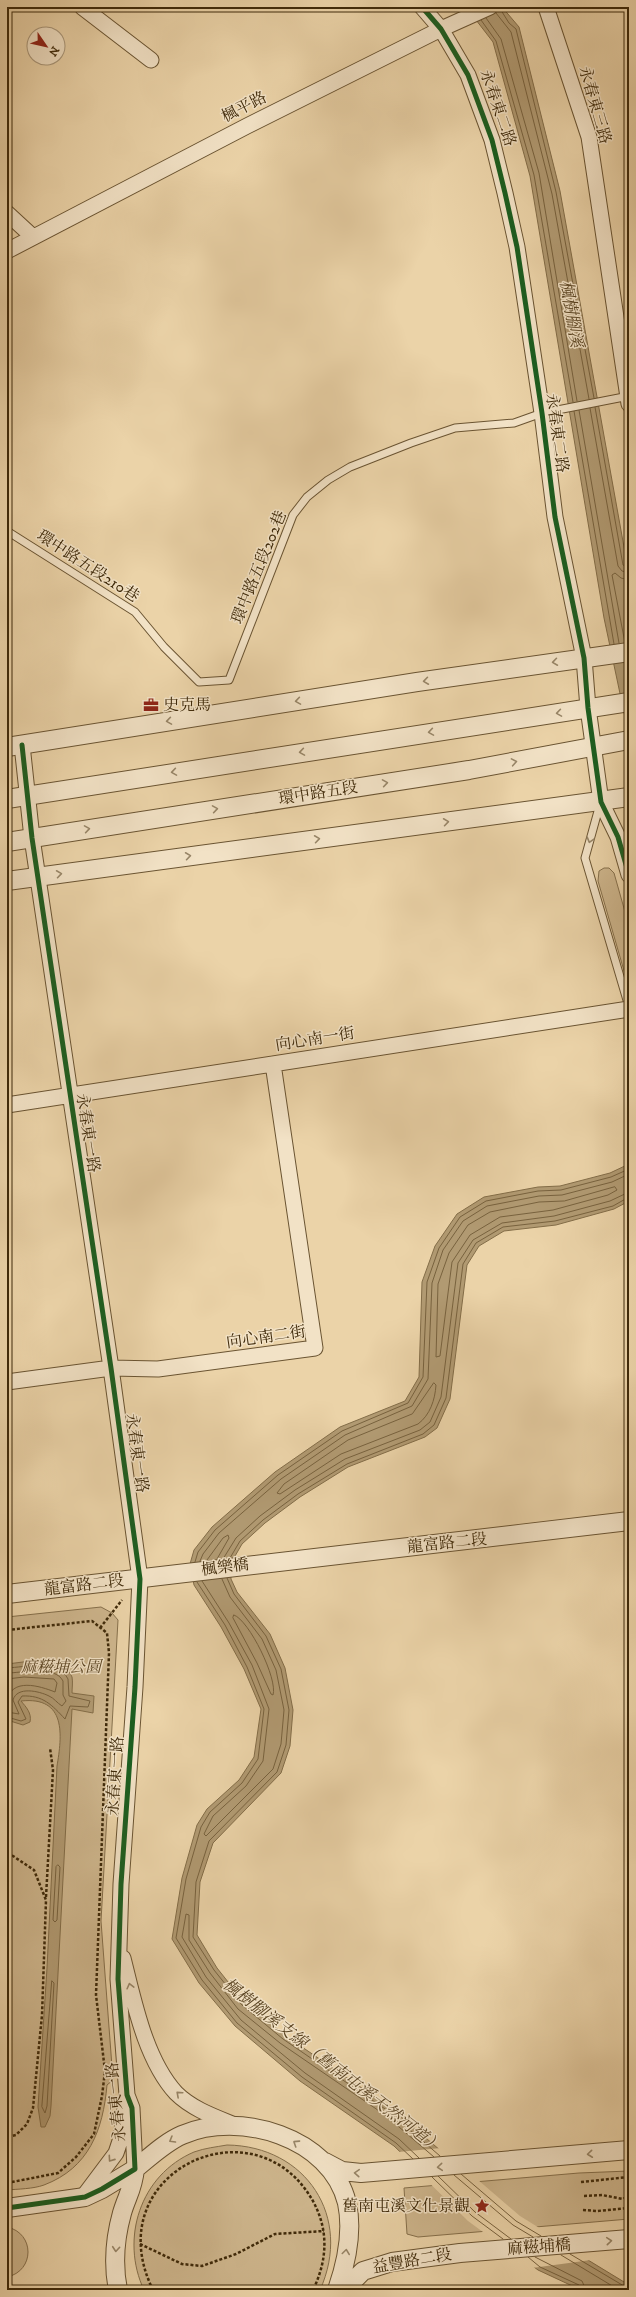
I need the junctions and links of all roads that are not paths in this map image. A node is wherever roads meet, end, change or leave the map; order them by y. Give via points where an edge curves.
1 (82, 7) edge
2 (422, 7) edge
3 (490, 7) edge
4 (546, 7) edge
5 (441, 29) junction
6 (151, 60) dead end
7 (7, 213) edge
8 (33, 237) junction
9 (7, 251) edge
10 (629, 399) edge
11 (542, 413) junction
12 (7, 531) edge
13 (629, 652) edge
14 (589, 658) junction
15 (199, 682) joint
16 (629, 702) edge
17 (593, 707) junction
18 (629, 740) edge
19 (600, 745) junction
20 (15, 746) edge
21 (26, 795) junction
22 (7, 799) edge
23 (614, 800) edge
24 (32, 838) junction
25 (7, 842) edge
26 (629, 875) edge
27 (37, 876) junction
28 (7, 881) edge
29 (629, 1008) edge
30 (273, 1064) junction
31 (70, 1096) junction
32 (7, 1105) edge
33 (111, 1368) junction
34 (7, 1382) edge
35 (629, 1521) edge
36 (265, 1562) joint
37 (185, 1572) joint
38 (140, 1578) junction
39 (7, 1594) edge
40 (119, 1941) junction
41 (127, 2095) junction
42 (237, 2125) junction
43 (629, 2150) edge
44 (313, 2154) junction
45 (135, 2169) junction
46 (83, 2197) junction
47 (7, 2208) edge
48 (629, 2239) edge
49 (489, 2251) joint
50 (118, 2290) edge
51 (337, 2290) edge
52 (344, 2290) edge

1 - 6 street
2 - 5 street, 永春東二路
3 - 5 street, 楓平路
4 - 10 street, 永春東三路 via 589,137
5 - 8 street, 楓平路
5 - 11 street, 永春東二路 via 468,75 494,148 517,247
7 - 8 street
8 - 9 street, 楓平路
10 - 11 lane
11 - 14 street, 永春東二路 via 555,518
11 - 15 lane, 環中路五段202巷 via 514,423 455,428 350,466 328,480 308,496 293,515 229,680
12 - 15 lane, 環中路五段210巷 via 135,612 164,647
13 - 14 street
14 - 17 street, 永春東二路
14 -> 20 street via 417,682
16 - 17 street
17 - 19 street, 永春東二路
17 -> 21 street
18 - 19 street, 環中路五段
19 - 23 street, 永春東二路
24 -> 19 street, 環中路五段 via 469,770
20 - 21 street, 永春東一路
21 - 22 street
21 - 24 street, 永春東一路
23 - 26 street, 永春東二路 via 618,837
27 -> 23 street
23 -> 29 lane, 永春東二路 via 585,858
24 - 25 street, 環中路五段
24 - 27 street, 永春東一路
27 - 28 street
27 - 31 street, 永春東一路
29 - 30 street, 向心南一街
30 - 31 street, 向心南一街
30 - 33 street, 向心南二街 via 315,1348 158,1369
31 - 32 street, 向心南一街
31 - 33 street, 永春東一路
33 - 34 street, 向心南二街
33 - 38 street, 永春東一路
35 - 36 street, 龍富路二段
36 - 37 street, 楓樂橋
37 - 38 street, 龍富路二段
38 - 39 street, 龍富路二段
38 - 40 street, 永春東一路
40 - 41 street, 永春東一路 via 118,1986
42 -> 40 street, 永春東一路 via 210,2116 195,2107 177,2094 165,2078 152,2056 137,2012
41 - 45 street, 永春東一路 via 132,2108
41 -> 46 street via 121,2138 116,2153
44 -> 42 street via 288,2138
42 -> 45 street via 213,2126 171,2140
43 -> 44 street via 361,2173 342,2171
51 -> 44 street via 347,2249 347,2204 332,2171
45 - 46 street
45 -> 50 street via 133,2187 122,2213 117,2236 115,2272
46 - 47 street
49 -> 48 street, 麻糍埔橋
49 - 52 street, 益豐路二段 via 379,2264 363,2271

